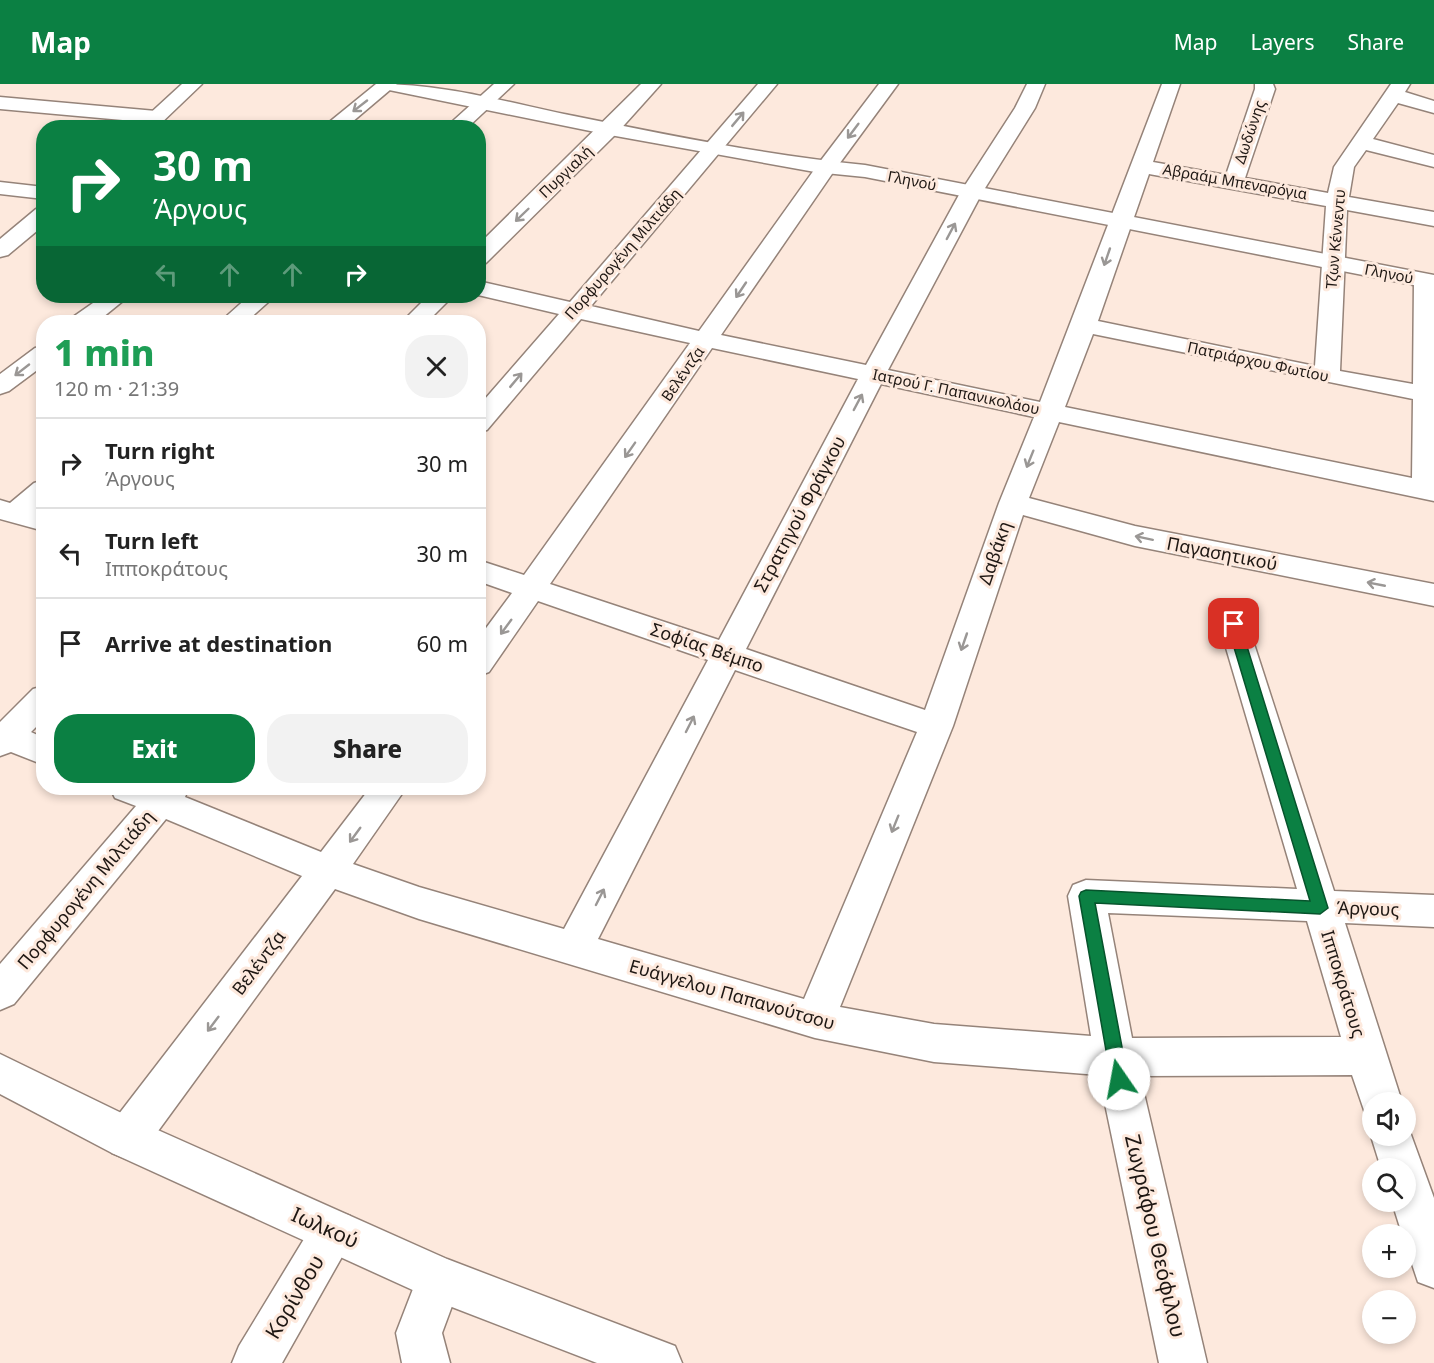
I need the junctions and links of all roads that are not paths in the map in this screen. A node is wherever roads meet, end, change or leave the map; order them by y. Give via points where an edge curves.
1 (20, 84) edge
2 (193, 84) edge
3 (389, 84) edge
4 (505, 84) edge
5 (652, 84) edge
6 (768, 84) edge
7 (889, 84) edge
8 (1036, 84) edge
9 (1171, 84) edge
10 (1264, 84) edge
11 (1397, 89) edge
12 (0, 101) edge
13 (483, 103) junction
14 (1434, 107) edge
15 (126, 120) edge
16 (163, 120) edge
17 (342, 120) edge
18 (464, 120) edge
19 (610, 129) junction
20 (1360, 141) junction
21 (716, 147) junction
22 (1434, 161) edge
23 (1142, 166) junction
24 (826, 167) junction
25 (1234, 181) junction
26 (0, 188) edge
27 (36, 192) edge
28 (971, 193) junction
29 (1337, 201) junction
30 (1434, 219) edge
31 (36, 221) edge
32 (1120, 221) junction
33 (0, 250) edge
34 (486, 250) edge
35 (1332, 263) junction
36 (1430, 282) edge
37 (486, 290) edge
38 (108, 303) edge
39 (255, 303) edge
40 (434, 303) edge
41 (576, 310) junction
42 (91, 315) edge
43 (240, 315) edge
44 (421, 315) edge
45 (1084, 325) junction
46 (707, 340) junction
47 (36, 359) edge
48 (873, 375) junction
49 (1328, 376) junction
50 (0, 387) edge
51 (1430, 394) edge
52 (1049, 412) junction
53 (486, 415) edge
54 (1430, 491) edge
55 (36, 494) edge
56 (1012, 503) junction
57 (8, 511) edge
58 (36, 520) edge
59 (486, 573) edge
60 (533, 589) junction
61 (1434, 595) edge
62 (1234, 624) dead end
63 (486, 653) edge
64 (726, 654) junction
65 (36, 706) edge
66 (936, 726) junction
67 (3, 740) edge
68 (36, 750) edge
69 (151, 795) edge
70 (160, 795) edge
71 (384, 795) edge
72 (329, 871) junction
73 (1086, 896) joint
74 (1320, 908) junction
75 (1434, 911) edge
76 (573, 949) junction
77 (0, 992) edge
78 (815, 1020) junction
79 (1366, 1056) junction
80 (1114, 1057) junction
81 (0, 1072) edge
82 (1378, 1092) edge
83 (127, 1138) junction
84 (1416, 1209) edge
85 (334, 1232) junction
86 (1434, 1266) edge
87 (439, 1279) junction
88 (256, 1363) edge
89 (426, 1363) edge
90 (658, 1363) edge
91 (1183, 1363) edge

1 - 12 street
2 - 16 street
3 - 13 street, Γληνού
3 -> 17 street
4 - 13 street
5 - 19 street, Πυργιαλή
21 -> 6 street, Πορφυρογένη Μιλτιάδη
7 -> 24 street, Βελέντζα
8 - 28 street, Στρατηγού Φράγκου
9 - 23 street, Δαβάκη
10 - 25 street, Δωδώνης
11 - 14 street
11 - 20 street, Τζων Κέννεντυ
12 - 15 street
13 - 18 street
13 - 19 street, Γληνού
19 - 21 street, Γληνού
19 -> 34 street, Πυργιαλή
20 - 22 street
20 - 29 street, Τζων Κέννεντυ via 1344,167
21 - 24 street, Γληνού
21 - 41 street, Πορφυρογένη Μιλτιάδη
23 - 25 street, Αβραάμ Μπεναρόγια
23 - 32 street, Δαβάκη
24 - 28 street, Γληνού
24 -> 46 street, Βελέντζα
25 - 29 street, Αβραάμ Μπεναρόγια
26 - 27 street
28 - 32 street, Γληνού
48 -> 28 street, Στρατηγού Φράγκου
29 - 30 street, Αβραάμ Μπεναρόγια
29 - 35 street, Τζων Κέννεντυ
31 - 33 street
32 - 35 street, Γληνού
32 -> 45 street, Δαβάκη
35 - 36 street, Γληνού
35 - 49 street, Τζων Κέννεντυ
36 - 51 street
37 - 41 street, Ιατρού Γ. Παπανικολάου
38 - 42 street
39 - 43 street
40 - 44 street
41 - 46 street, Ιατρού Γ. Παπανικολάου
53 -> 41 street, Πορφυρογένη Μιλτιάδη
45 - 49 street, Πατριάρχου Φωτίου
45 - 52 street, Δαβάκη
46 - 48 street, Ιατρού Γ. Παπανικολάου
46 -> 60 street, Βελέντζα
47 -> 50 street
48 - 52 street, Ιατρού Γ. Παπανικολάου
64 -> 48 street, Στρατηγού Φράγκου
49 - 51 street, Πατριάρχου Φωτίου
51 - 54 street
52 - 54 street, Ιατρού Γ. Παπανικολάου
52 -> 56 street, Δαβάκη
55 - 57 street
61 -> 56 street, Παγασητικού via 1135,537
56 -> 66 street, Δαβάκη
57 - 58 street
59 - 60 street, Σοφίας Βέμπο
60 -> 63 street, Βελέντζα
60 - 64 street, Σοφίας Βέμπο
62 - 74 street, Ιπποκράτους
64 - 66 street, Σοφίας Βέμπο
76 -> 64 street, Στρατηγού Φράγκου
65 - 67 street
66 -> 78 street, Δαβάκη
67 - 68 street
69 - 77 street, Πορφυρογένη Μιλτιάδη
70 - 72 street, Ευάγγελου Παπανούτσου
71 -> 72 street, Βελέντζα
72 - 76 street, Ευάγγελου Παπανούτσου via 418,903
72 -> 83 street, Βελέντζα
73 - 74 street, Άργους
73 - 80 street, Ζωγράφου Θεόφιλου
74 - 75 street, Άργους
74 - 79 street, Ιπποκράτους
76 - 78 street, Ευάγγελου Παπανούτσου
78 - 80 street, Ευάγγελου Παπανούτσου via 934,1043
79 - 80 street, Ευάγγελου Παπανούτσου
79 - 82 street, Ιπποκράτους
80 - 91 street, Ζωγράφου Θεόφιλου
81 - 83 street, Ιωλκού
83 - 85 street, Ιωλκού
84 - 86 street
85 - 87 street, Ιωλκού
85 - 88 street, Κορίνθου
87 - 89 street via 420,1333
87 - 90 street, Ιωλκού

